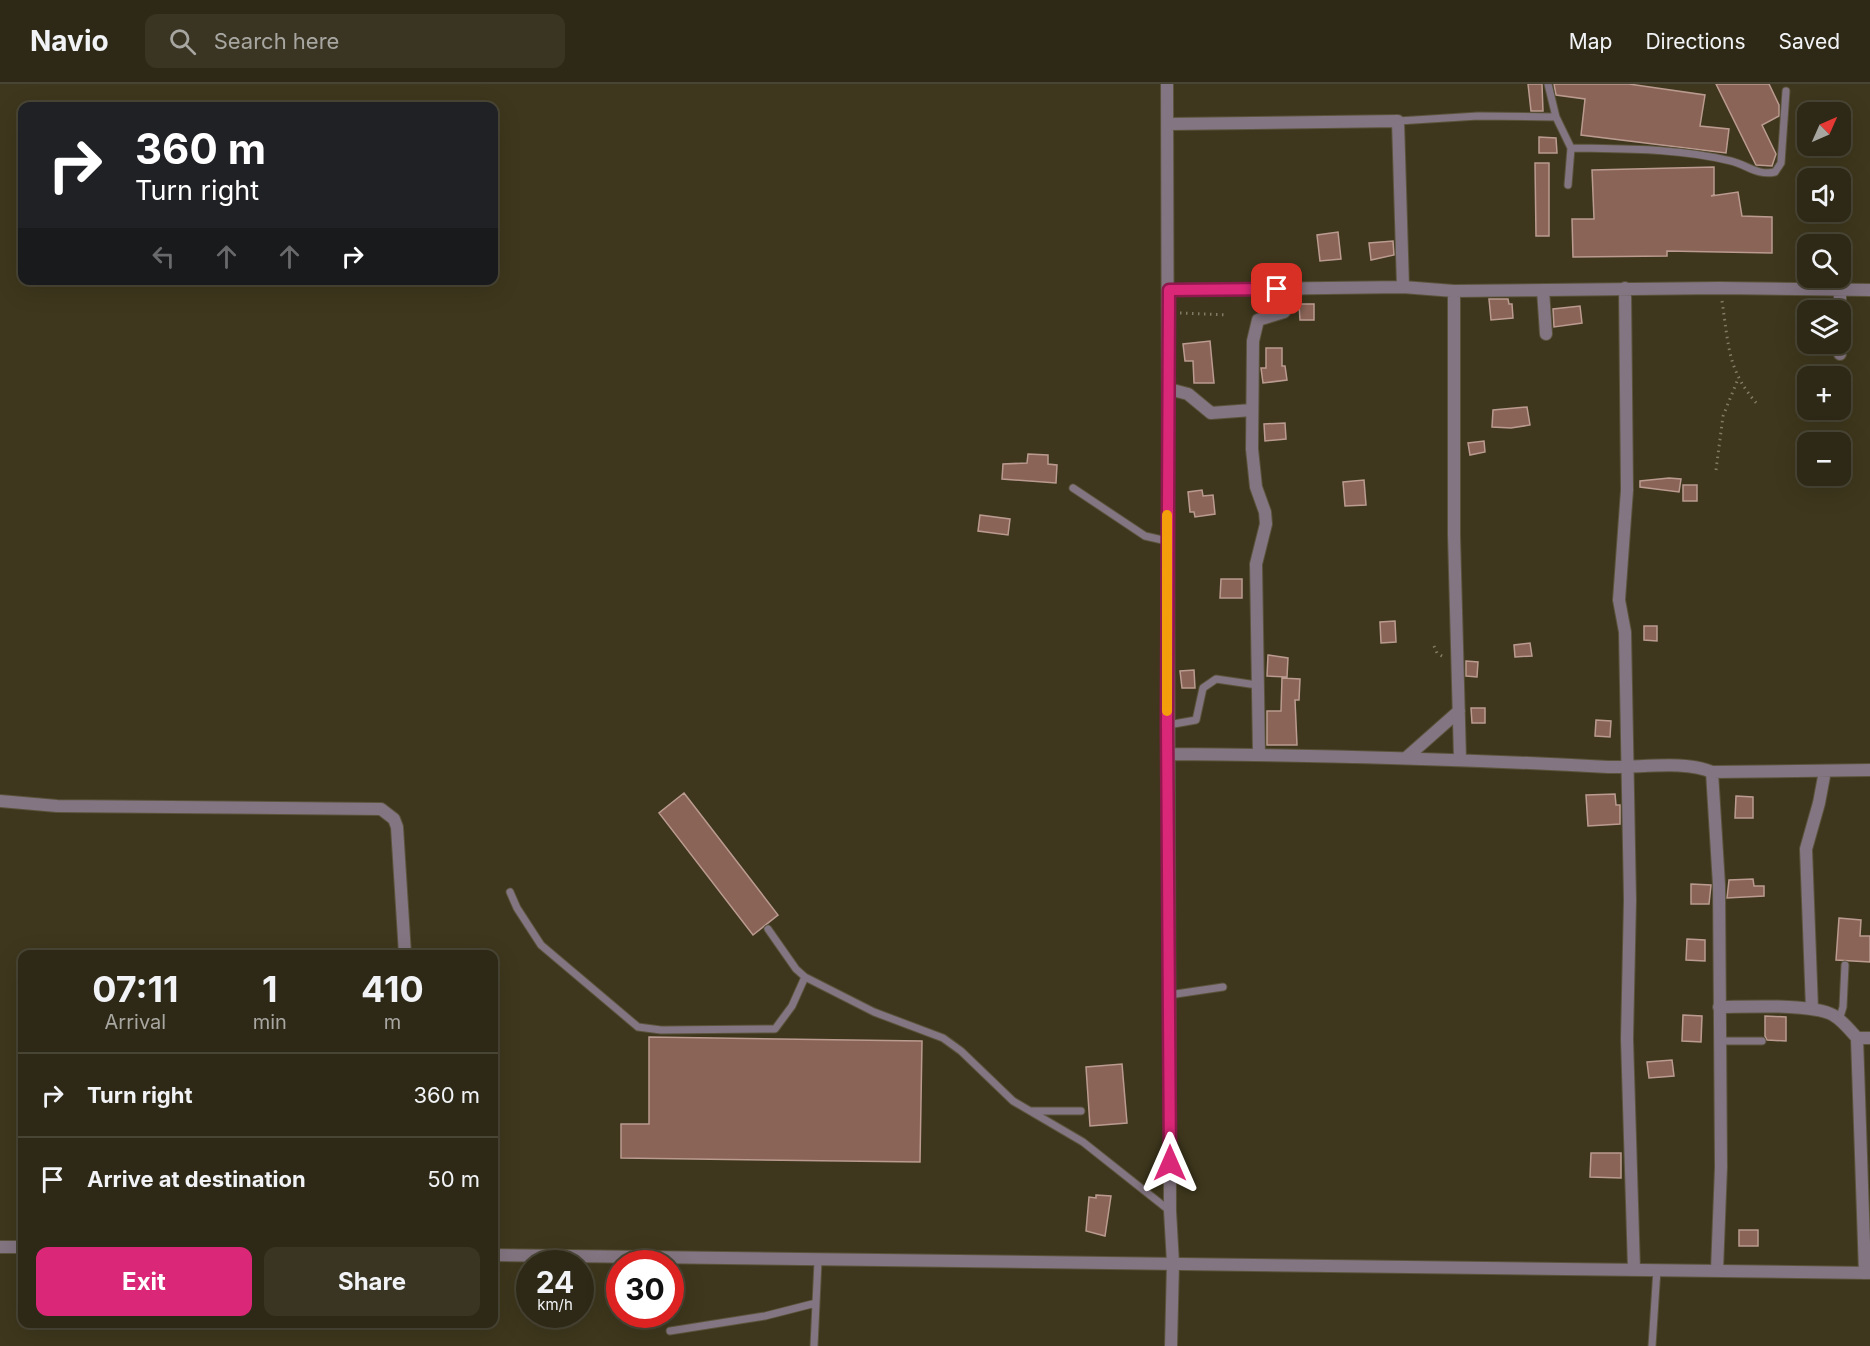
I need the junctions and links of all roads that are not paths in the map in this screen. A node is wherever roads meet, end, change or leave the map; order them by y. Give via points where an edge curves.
1 (1167, 84) edge
2 (1548, 84) edge
3 (1786, 92) dead end
4 (1557, 117) junction
5 (1398, 121) junction
6 (1168, 124) junction
7 (1571, 148) junction
8 (1568, 185) dead end
9 (1403, 287) junction
10 (1299, 288) junction
11 (1625, 288) junction
12 (1169, 290) junction
13 (1543, 290) junction
14 (1840, 290) junction
15 (1870, 290) edge
16 (1454, 291) junction
17 (1840, 300) edge
18 (1546, 334) dead end
19 (1168, 389) junction
20 (1252, 410) junction
21 (1072, 488) dead end
22 (1167, 541) junction
23 (1257, 686) junction
24 (1459, 711) junction
25 (1167, 725) junction
26 (1168, 754) junction
27 (1259, 755) junction
28 (1407, 758) junction
29 (1460, 759) junction
30 (1627, 768) junction
31 (1870, 770) edge
32 (1825, 771) junction
33 (1712, 772) junction
34 (0, 801) edge
35 (510, 892) dead end
36 (768, 929) dead end
37 (405, 950) edge
38 (1845, 965) dead end
39 (805, 977) junction
40 (1223, 987) dead end
41 (1169, 995) junction
42 (1719, 1007) junction
43 (1812, 1009) junction
44 (1839, 1020) junction
45 (1857, 1038) junction
46 (1870, 1038) edge
47 (1719, 1041) junction
48 (1762, 1041) dead end
49 (1029, 1111) junction
50 (1081, 1111) dead end
51 (1170, 1210) junction
52 (0, 1247) edge
53 (18, 1247) edge
54 (498, 1255) edge
55 (818, 1261) junction
56 (1173, 1263) junction
57 (1634, 1269) junction
58 (1657, 1269) junction
59 (1717, 1270) junction
60 (1867, 1273) edge
61 (816, 1303) junction
62 (670, 1332) dead end
63 (814, 1346) edge
64 (1171, 1346) edge
65 (1652, 1346) edge

1 - 6 street
2 - 4 lane
3 - 7 lane via 1781,163 1775,172 1761,174 1734,161 1667,150
4 - 5 lane
4 - 7 lane
5 - 6 street
5 - 9 street
6 - 12 street
7 - 8 lane
9 - 10 street
9 - 16 street
10 - 12 street
10 - 20 street via 1284,312 1262,318 1255,326
11 - 13 street
11 - 14 street
11 - 30 street via 1627,490 1619,600 1625,632
12 - 19 street
13 - 16 street
13 - 18 street
14 - 15 street
14 - 17 street
16 - 24 street
19 - 20 street via 1188,394 1211,413
19 - 22 street
20 - 23 street via 1256,487 1266,524 1256,564
21 - 22 lane via 1145,536
22 - 25 street
23 - 25 lane via 1216,679 1203,688 1196,720
23 - 27 street
24 - 28 street
24 - 29 street
25 - 26 street
26 - 27 street
26 - 41 street
27 - 28 street
28 - 29 street
29 - 30 street
30 - 33 street via 1683,766
30 - 57 street via 1627,1039
31 - 32 street
32 - 33 street
32 - 43 street via 1806,849
33 - 42 street via 1719,885
34 - 37 street via 57,806 381,809 394,819 397,827
35 - 39 lane via 541,945 643,1029 775,1029 792,1006
36 - 39 lane
38 - 44 lane
39 - 49 lane via 874,1012 943,1038
40 - 41 lane
41 - 51 street
42 - 43 street
42 - 47 street
43 - 44 street
44 - 45 street
45 - 46 street
45 - 60 street
47 - 48 lane
47 - 59 street via 1721,1167
49 - 50 lane
49 - 51 lane via 1083,1142
51 - 56 street
52 - 53 street
54 - 55 street
55 - 56 street
55 - 61 lane
56 - 57 street
56 - 64 street
57 - 58 street
58 - 59 street
58 - 65 lane
59 - 60 street
61 - 62 lane
61 - 63 lane

